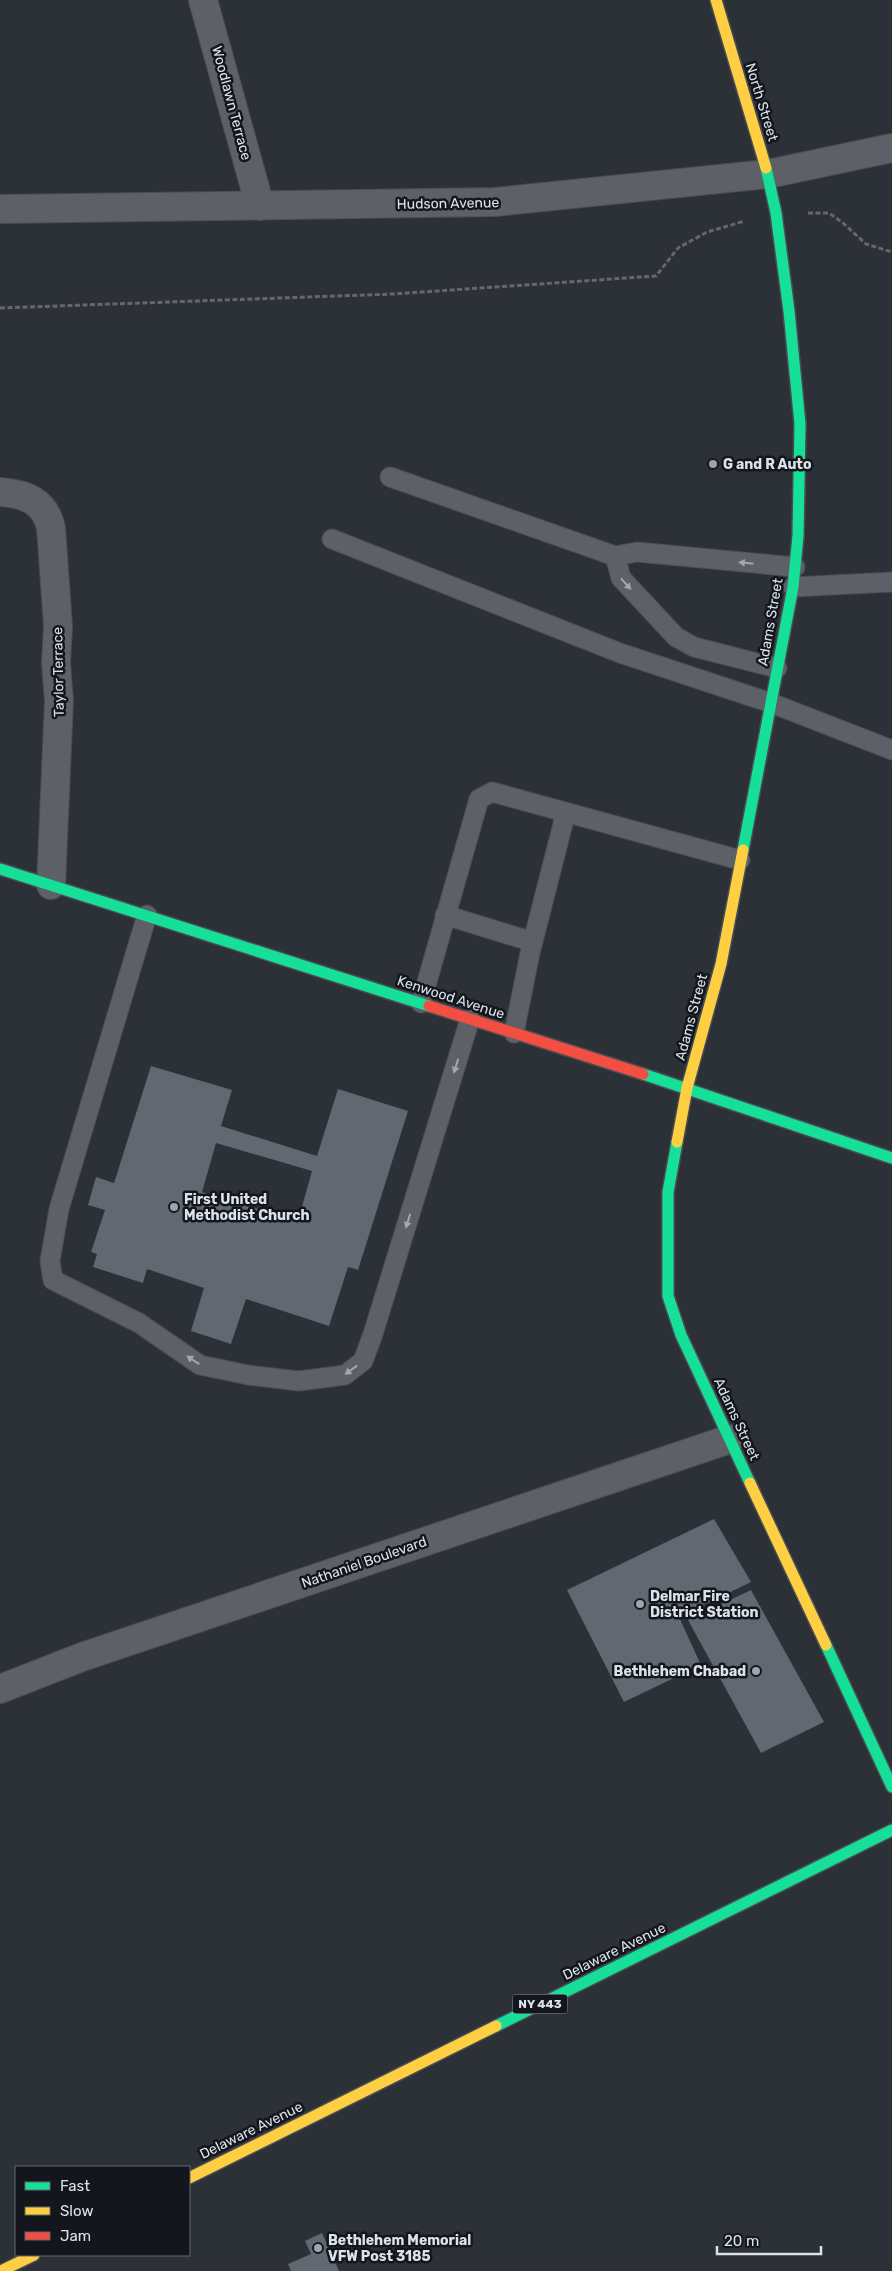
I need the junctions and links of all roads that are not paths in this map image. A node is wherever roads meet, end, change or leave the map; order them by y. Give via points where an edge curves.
1 (204, 0) edge
2 (716, 0) edge
3 (892, 148) edge
4 (768, 174) junction
5 (260, 206) junction
6 (0, 209) edge
7 (776, 213) joint
8 (390, 478) dead end
9 (0, 492) edge
10 (332, 539) dead end
11 (615, 556) junction
12 (795, 567) junction
13 (892, 582) edge
14 (793, 587) junction
15 (778, 668) junction
16 (771, 703) junction
17 (892, 750) edge
18 (566, 812) junction
19 (740, 860) junction
20 (0, 869) edge
21 (51, 884) junction
22 (147, 915) junction
23 (445, 915) junction
24 (534, 942) junction
25 (421, 1003) junction
26 (470, 1019) junction
27 (514, 1033) junction
28 (687, 1088) junction
29 (892, 1158) edge
30 (730, 1439) junction
31 (0, 1689) edge
32 (892, 1787) edge
33 (892, 1830) edge
34 (190, 2178) edge
35 (32, 2256) edge
36 (1, 2271) edge

1 - 5 street, Woodlawn Terrace
2 - 4 street, North Street
3 - 4 street, Hudson Avenue
4 - 5 street, Hudson Avenue via 495,202
4 - 7 street, North Street
5 - 6 street, Hudson Avenue
7 - 12 street, Adams Street via 800,424
8 - 11 lane
9 - 21 street, Taylor Terrace via 28,496 48,514 51,528 60,701
10 - 16 lane via 620,653
12 -> 11 lane via 637,552
11 -> 15 lane via 621,578 676,637 694,647
12 - 14 street, Adams Street
13 - 14 lane
14 - 15 street, Adams Street
15 - 16 street, Adams Street
16 - 17 lane
16 - 19 street, Adams Street
18 - 19 lane
18 - 23 lane via 492,792 478,799
18 - 24 lane
19 - 28 street, Adams Street via 721,964
20 - 21 street, Kenwood Avenue
21 - 22 street, Kenwood Avenue
22 - 25 street, Kenwood Avenue
26 -> 22 lane via 363,1361 345,1375 299,1381 200,1365 139,1323 53,1280 50,1260 59,1209
23 - 24 lane
23 - 25 lane
24 - 27 lane
25 - 26 street, Kenwood Avenue
26 - 27 street, Kenwood Avenue
27 - 28 street, Kenwood Avenue
28 - 29 street, Kenwood Avenue
28 - 30 street, Adams Street via 668,1192 668,1296 681,1336
30 - 31 street, Nathaniel Boulevard via 82,1657
30 - 32 street, Adams Street
33 - 34 street, Delaware Avenue / NY 443
35 - 36 street

